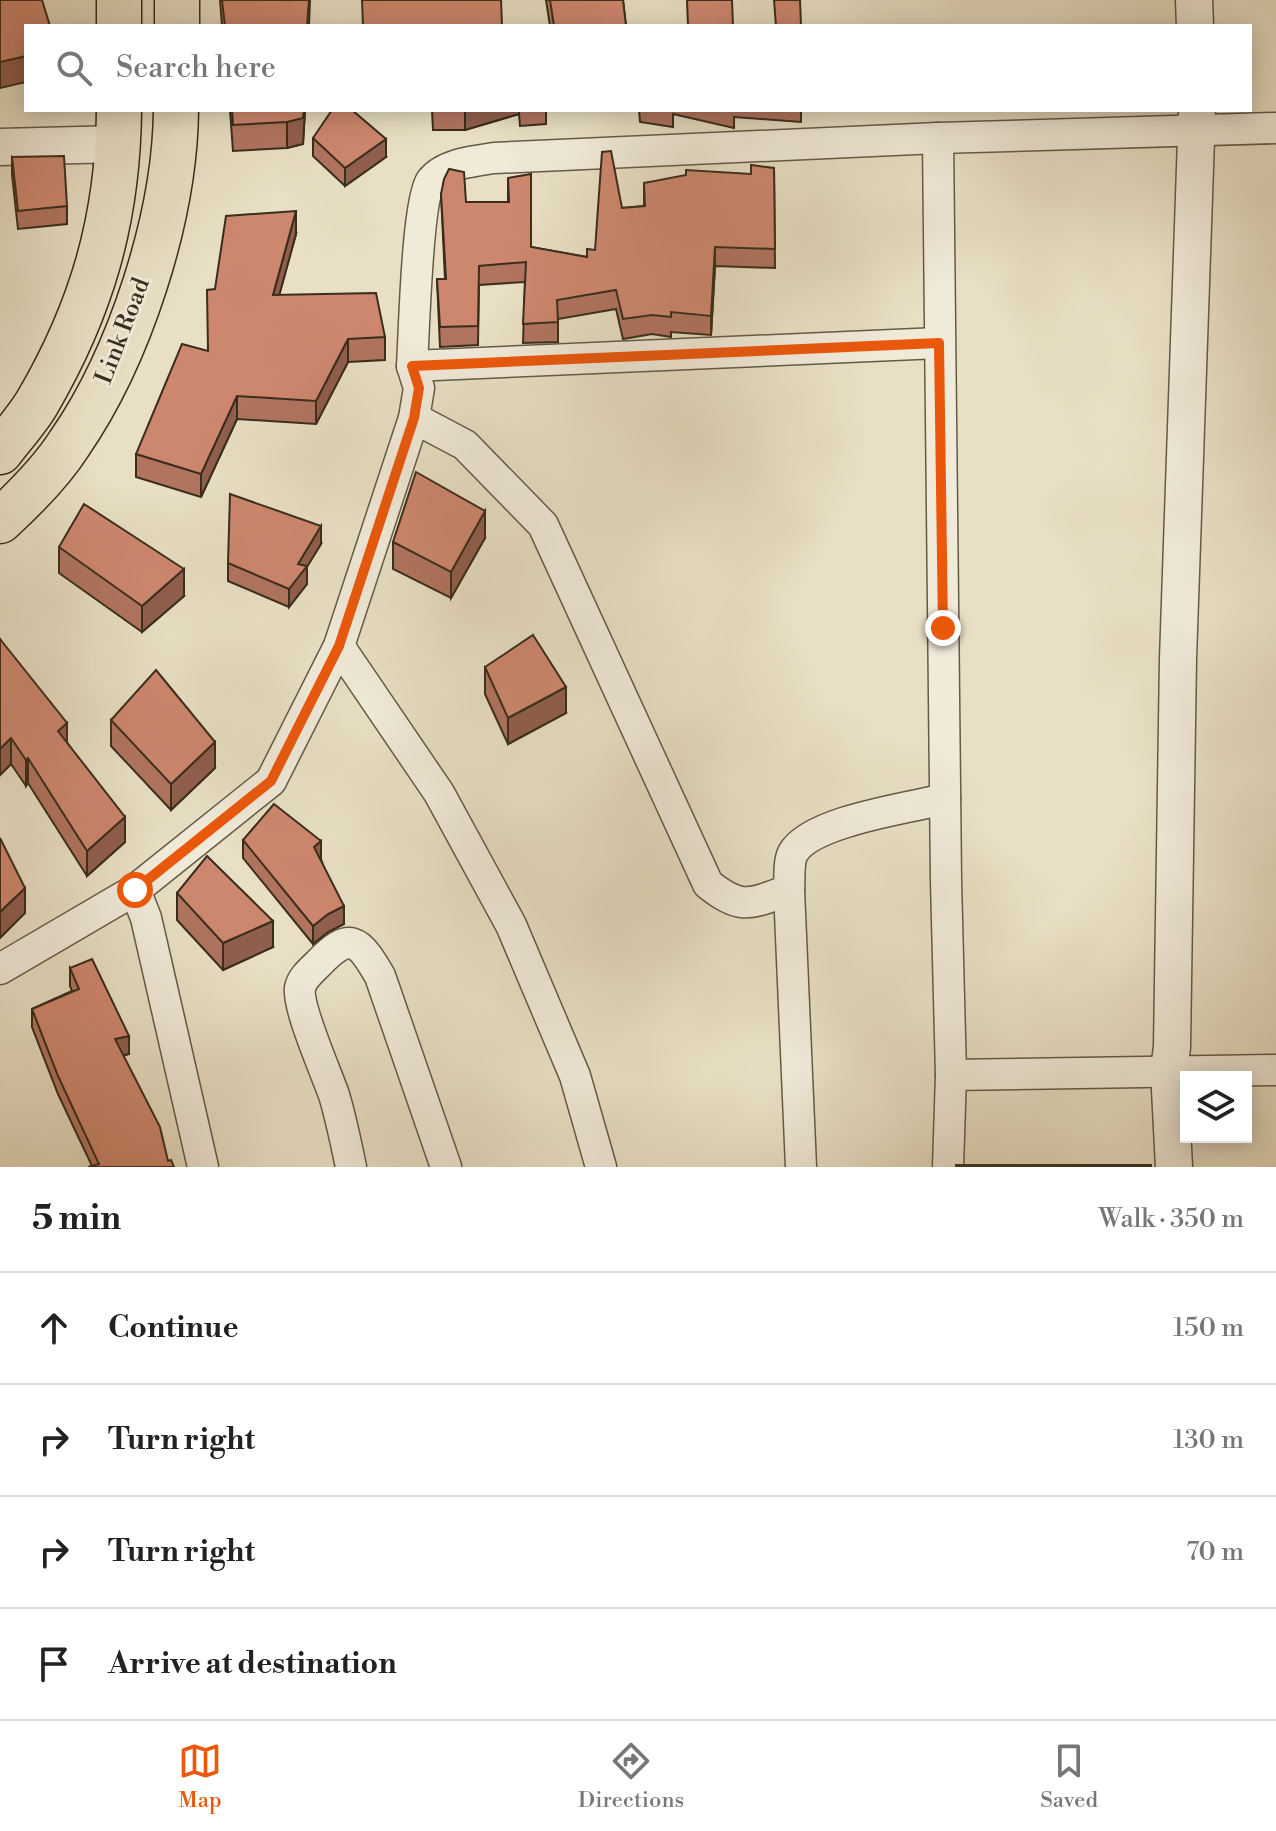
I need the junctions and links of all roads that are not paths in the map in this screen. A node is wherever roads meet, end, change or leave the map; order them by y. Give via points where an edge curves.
1 (119, 0) edge
2 (177, 0) edge
3 (1194, 0) edge
4 (119, 24) edge
5 (177, 24) edge
6 (1195, 24) edge
7 (176, 112) edge
8 (1197, 120) edge
9 (119, 127) edge
10 (1276, 128) edge
11 (938, 138) junction
12 (0, 147) edge
13 (939, 343) junction
14 (412, 366) junction
15 (414, 418) junction
16 (0, 452) edge
17 (0, 521) edge
18 (339, 646) junction
19 (945, 799) junction
20 (135, 890) junction
21 (789, 890) junction
22 (0, 969) edge
23 (1169, 1070) junction
24 (1276, 1070) edge
25 (951, 1075) junction
26 (203, 1167) edge
27 (351, 1167) edge
28 (446, 1167) edge
29 (601, 1167) edge
30 (801, 1167) edge
31 (948, 1167) edge
32 (1174, 1167) edge

1 - 4 main road
2 - 5 main road
3 - 6 street
7 - 17 main road, Link Road via 167,210 105,385 69,446
8 - 10 street
8 - 11 street
8 - 23 street
9 - 12 street
9 - 16 main road, Link Road via 105,244 80,322 36,405
11 - 13 street
11 - 14 street via 494,158 446,170 431,181 426,195
13 - 14 street
13 - 19 street
14 - 15 street via 419,388
15 - 18 street
15 - 21 street via 465,445 543,525 708,884 728,900 751,904
18 - 20 street via 271,781
18 - 29 street via 439,793 511,925 575,1076
19 - 21 street via 828,826 792,854
19 - 25 street
20 - 22 street
20 - 26 street via 146,918
21 - 30 street
23 - 24 street
23 - 25 street
23 - 32 street
25 - 31 street
27 - 28 street via 335,1098 300,997 304,978 332,949 348,942 363,949 380,976

